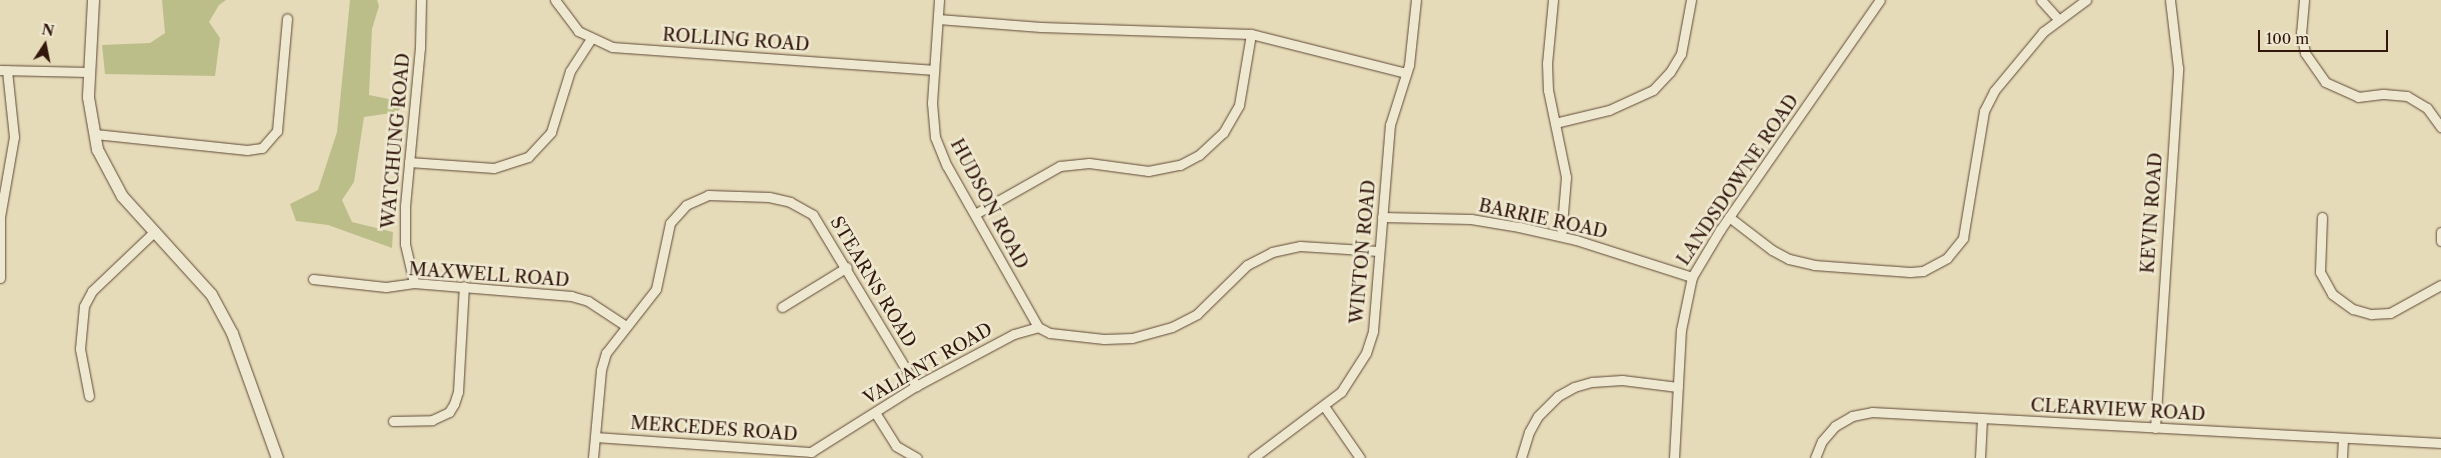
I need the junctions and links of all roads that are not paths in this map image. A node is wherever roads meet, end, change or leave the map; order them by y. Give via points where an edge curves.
1 (93, 0) edge
2 (421, 0) edge
3 (555, 0) edge
4 (939, 0) edge
5 (1416, 0) edge
6 (1553, 0) edge
7 (1691, 0) edge
8 (1880, 0) edge
9 (2041, 0) edge
10 (2086, 0) edge
11 (2170, 0) edge
12 (2304, 0) edge
13 (287, 18) dead end
14 (938, 19) junction
15 (2058, 19) junction
16 (1251, 34) junction
17 (590, 40) junction
18 (3, 70) edge
19 (934, 70) junction
20 (89, 72) junction
21 (1406, 73) junction
22 (1555, 123) junction
23 (2441, 127) edge
24 (95, 134) junction
25 (409, 162) junction
26 (975, 214) junction
27 (0, 217) edge
28 (1729, 217) junction
29 (2322, 217) dead end
30 (1382, 218) junction
31 (155, 231) junction
32 (2441, 232) edge
33 (1561, 236) junction
34 (2441, 241) edge
35 (1379, 251) junction
36 (847, 267) junction
37 (1692, 277) junction
38 (0, 278) edge
39 (313, 280) dead end
40 (414, 282) junction
41 (2441, 285) edge
42 (464, 286) junction
43 (782, 308) dead end
44 (626, 326) junction
45 (1038, 327) junction
46 (916, 386) junction
47 (1678, 387) junction
48 (89, 396) dead end
49 (1324, 406) junction
50 (876, 414) junction
51 (1982, 418) junction
52 (393, 420) dead end
53 (2155, 428) junction
54 (596, 437) junction
55 (2343, 438) junction
56 (828, 443) joint
57 (2441, 443) edge
58 (811, 455) edge
59 (277, 458) edge
60 (593, 458) edge
61 (917, 458) edge
62 (1253, 458) edge
63 (1360, 458) edge
64 (1521, 458) edge
65 (1674, 458) edge
66 (1815, 458) edge
67 (1980, 458) edge
68 (2342, 458) edge

1 - 20 street
2 - 25 street, WATCHUNG ROAD via 420,48
3 - 17 street, ROLLING ROAD via 567,20
4 - 14 street, HUDSON ROAD
5 - 21 street, WINTON ROAD
6 - 22 street via 1547,63 1548,90
7 - 22 street via 1680,54 1670,72 1653,90 1609,110
8 - 28 street, LANDSDOWNE ROAD
9 - 15 street
10 - 15 street
11 - 53 street, KEVIN ROAD via 2178,68
12 - 23 street via 2301,32 2305,53 2325,82 2358,97 2407,96 2427,108
13 - 24 street via 277,131 262,148 247,150
14 - 16 street via 1050,28
14 - 19 street, HUDSON ROAD
15 - 28 street via 2023,52 1984,111 1963,238 1947,258 1923,271 1910,272 1814,265 1789,259 1772,250
16 - 21 street
16 - 26 street via 1244,88 1237,110 1223,133 1199,155 1180,165 1148,171 1089,163 1060,166
17 - 19 street, ROLLING ROAD via 620,48
17 - 25 street via 570,71 551,132 528,157 494,168
18 - 20 street
18 - 27 street via 14,138
19 - 26 street, HUDSON ROAD via 932,104 935,137
20 - 24 street via 89,114
21 - 30 street, WINTON ROAD via 1390,125
22 - 33 street via 1566,177
24 - 31 street via 97,149 112,181
25 - 40 street, WATCHUNG ROAD via 404,244
26 - 45 street, HUDSON ROAD
27 - 38 street
28 - 37 street, LANDSDOWNE ROAD
29 - 41 street via 2320,272 2332,294 2353,309 2371,314 2390,313
30 - 33 street, BARRIE ROAD via 1471,219
30 - 35 street, WINTON ROAD
31 - 48 street via 92,291 84,306 80,349
31 - 59 street via 201,279 223,314
32 - 34 street
33 - 37 street, BARRIE ROAD
35 - 45 street via 1300,246 1272,252 1247,265 1197,314 1164,330 1132,338 1050,333
35 - 49 street, WINTON ROAD via 1372,331 1366,353 1349,383
36 - 43 street
36 - 44 street, STEARNS ROAD via 813,215 796,205 769,197 708,195 686,205 670,223 656,290
36 - 46 street, STEARNS ROAD
37 - 47 street, LANDSDOWNE ROAD via 1681,330
39 - 40 street, MAXWELL ROAD via 386,287
40 - 42 street, MAXWELL ROAD
42 - 44 street, MAXWELL ROAD via 571,296 588,301
42 - 52 street via 458,392 454,404 449,412 432,420
44 - 54 street, STEARNS ROAD via 610,346 601,370
45 - 46 street, VALIANT ROAD via 1004,338
46 - 50 street, VALIANT ROAD
47 - 64 street via 1622,380 1574,387 1558,396 1538,416
47 - 65 street, LANDSDOWNE ROAD
49 - 62 street, WINTON ROAD
49 - 63 street
50 - 56 street, VALIANT ROAD
50 - 61 street via 896,446
51 - 53 street, CLEARVIEW ROAD
51 - 66 street, CLEARVIEW ROAD via 1878,412 1859,414 1830,430
51 - 67 street
53 - 55 street, CLEARVIEW ROAD
54 - 58 street, MERCEDES ROAD
54 - 60 street, STEARNS ROAD
55 - 57 street, CLEARVIEW ROAD
55 - 68 street
56 - 58 street, MERCEDES ROAD

